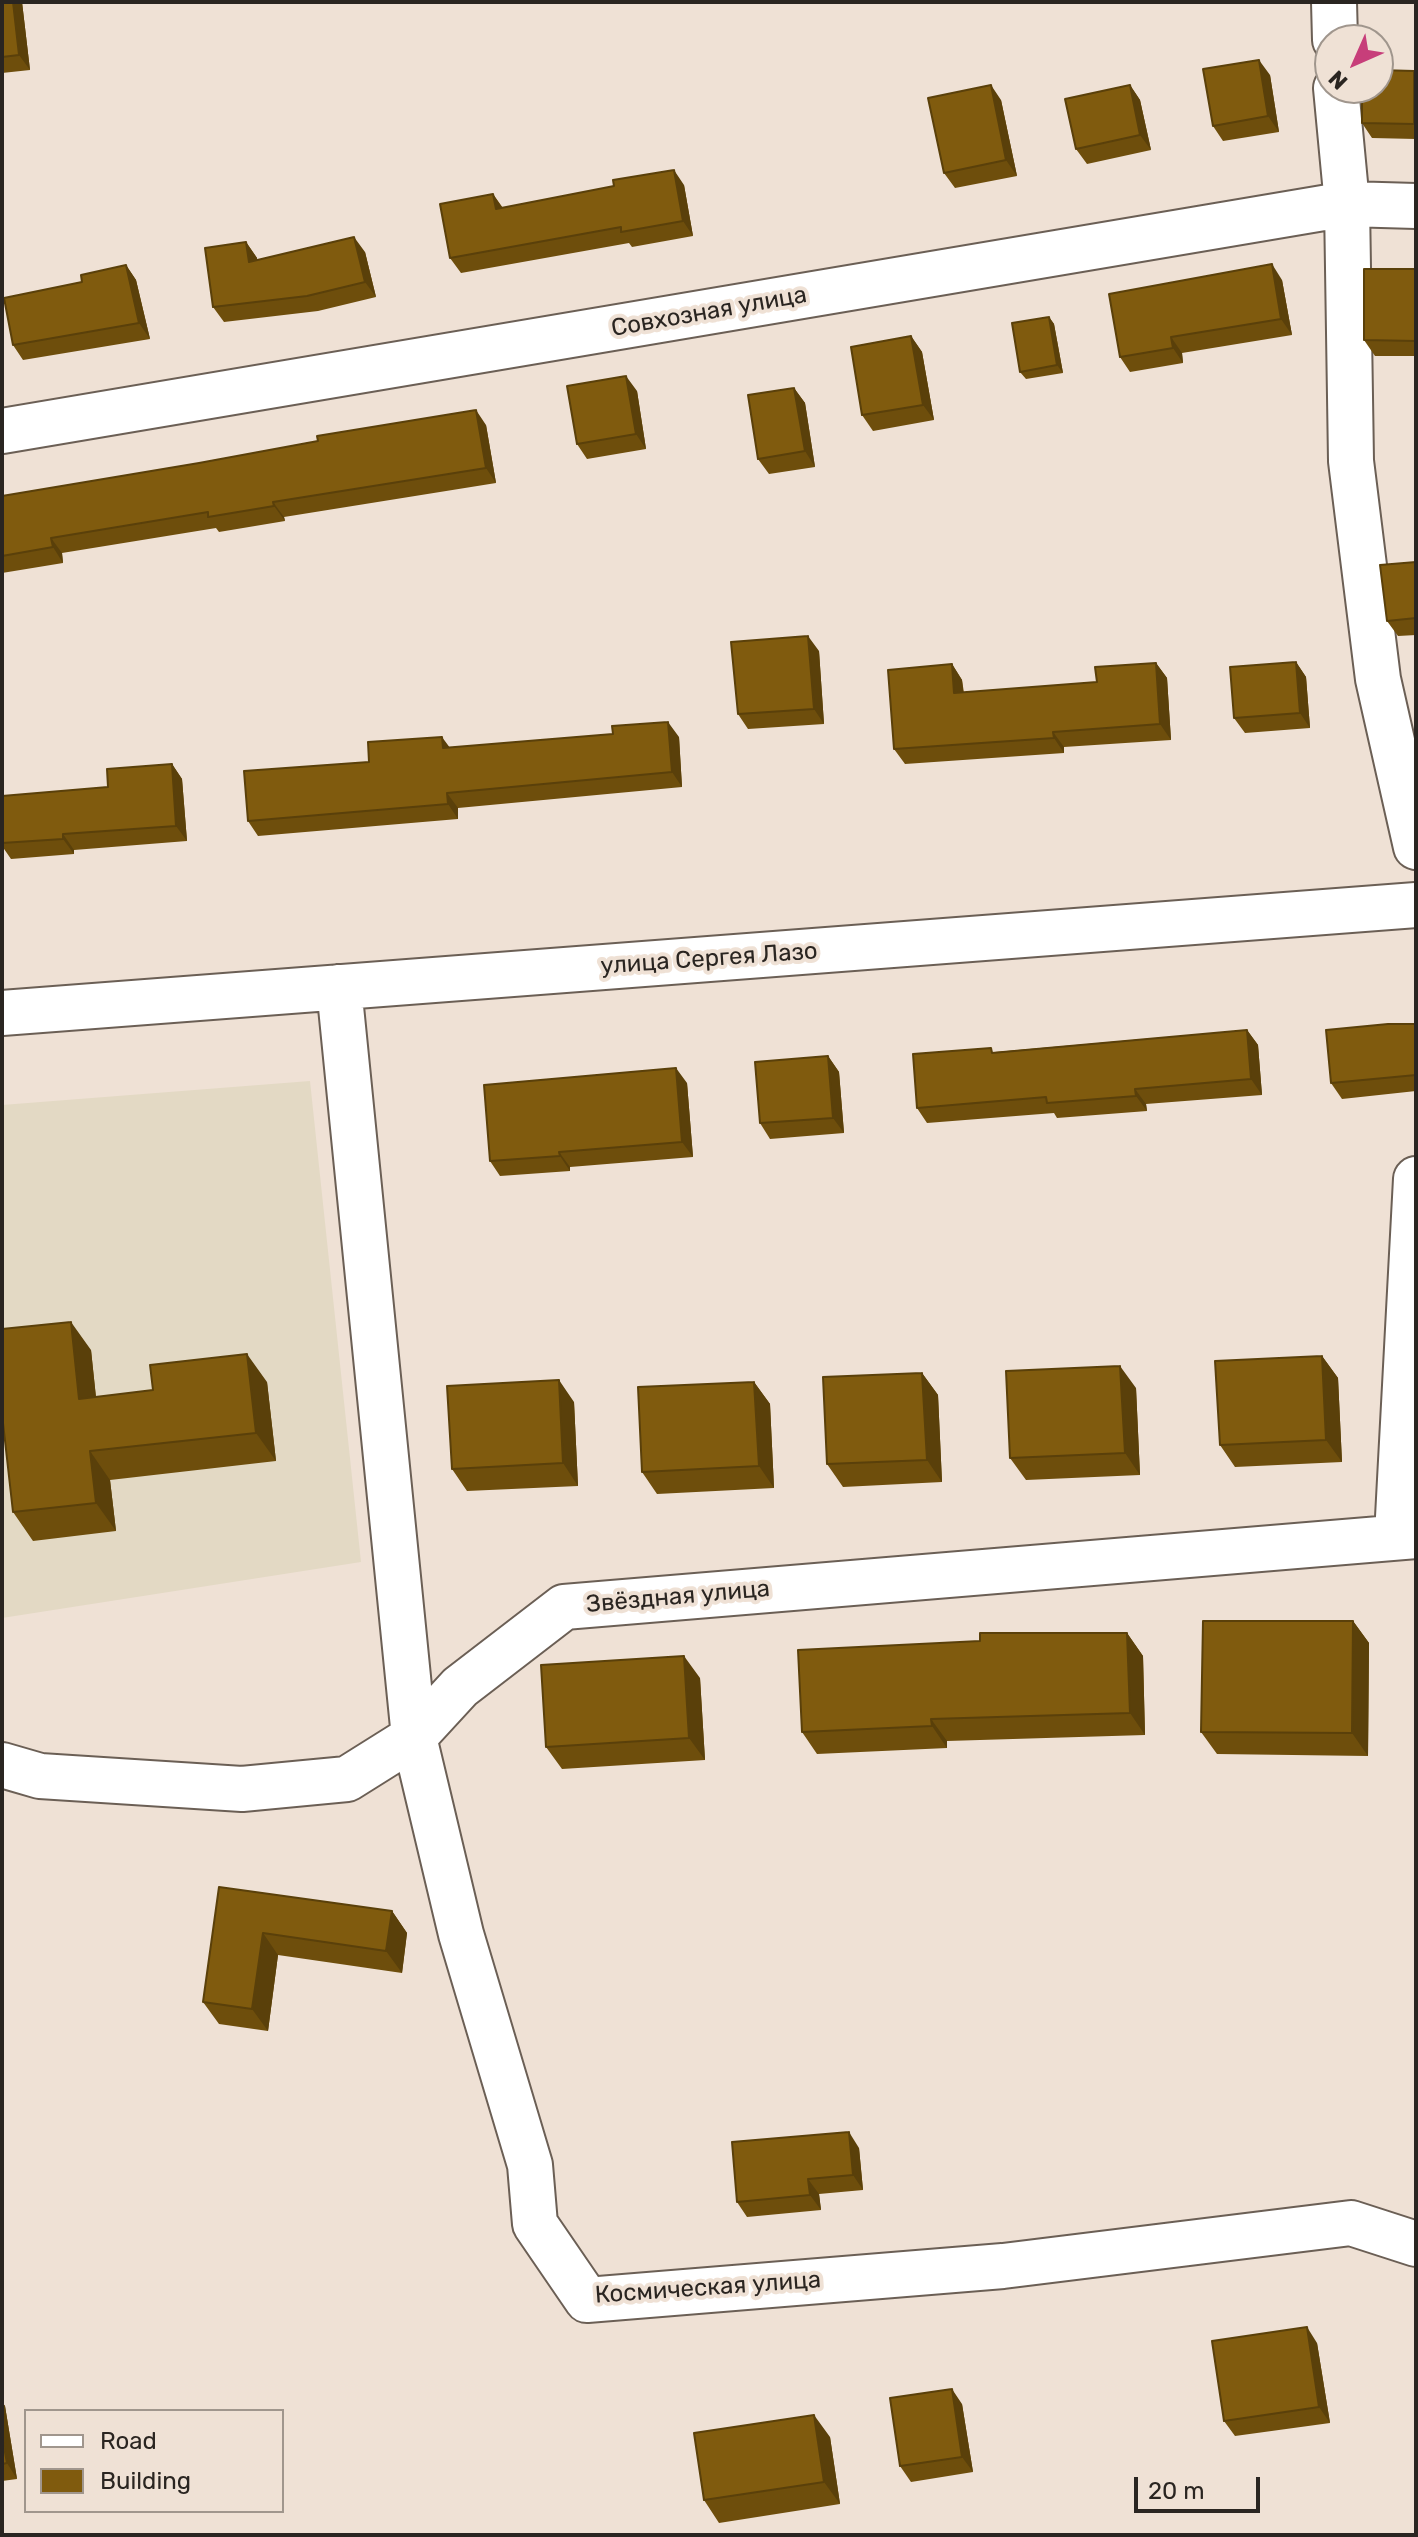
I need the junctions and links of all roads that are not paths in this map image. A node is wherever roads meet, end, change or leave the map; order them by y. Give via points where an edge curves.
1 (1334, 2) edge
2 (1335, 24) edge
3 (1338, 104) edge
4 (1347, 204) junction
5 (1416, 206) edge
6 (2, 431) edge
7 (1416, 847) edge
8 (1416, 905) edge
9 (339, 987) junction
10 (2, 1013) edge
11 (1416, 1179) edge
12 (1406, 1536) edge
13 (414, 1737) junction
14 (2, 1765) edge
15 (1416, 2245) edge

1 - 2 street
3 - 4 street
4 - 5 street, Совхозная улица
4 - 6 street, Совхозная улица
4 - 7 street via 1351,461 1378,679
8 - 9 street, улица Сергея Лазо
9 - 10 street, улица Сергея Лазо
9 - 13 street
11 - 12 street
12 - 13 street, Звёздная улица via 564,1607 460,1687
13 - 14 street, Звёздная улица via 347,1779 242,1789 40,1776
13 - 15 street, Космическая улица via 461,1934 530,2165 535,2224 587,2300 1003,2266 1351,2223

